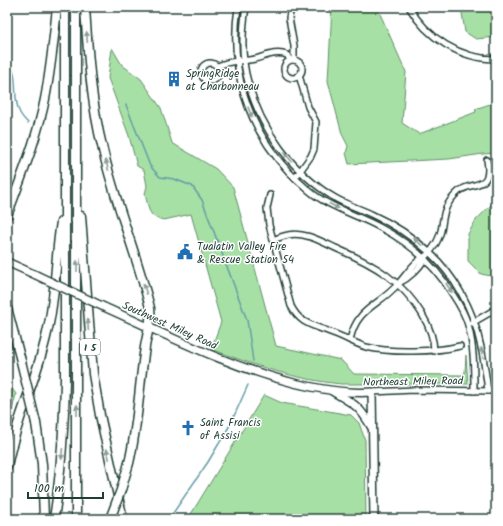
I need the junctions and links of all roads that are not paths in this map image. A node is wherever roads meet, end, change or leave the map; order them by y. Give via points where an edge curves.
1 (57, 7) edge
2 (65, 7) edge
3 (76, 7) edge
4 (85, 7) edge
5 (238, 7) edge
6 (246, 7) edge
7 (291, 7) edge
8 (409, 7) edge
9 (244, 59) junction
10 (496, 59) edge
11 (236, 60) junction
12 (292, 60) junction
13 (218, 66) dead end
14 (299, 75) junction
15 (487, 160) dead end
16 (300, 171) junction
17 (76, 173) junction
18 (295, 178) junction
19 (65, 192) junction
20 (270, 195) dead end
21 (7, 216) edge
22 (273, 240) junction
23 (430, 252) junction
24 (425, 258) junction
25 (7, 262) edge
26 (399, 284) junction
27 (7, 308) edge
28 (496, 309) edge
29 (474, 322) junction
30 (468, 325) junction
31 (150, 327) junction
32 (350, 340) junction
33 (460, 346) dead end
34 (434, 351) junction
35 (330, 390) junction
36 (474, 391) junction
37 (488, 391) junction
38 (496, 391) edge
39 (372, 392) junction
40 (373, 428) junction
41 (7, 467) edge
42 (44, 519) edge
43 (54, 519) edge
44 (76, 519) edge
45 (110, 519) edge
46 (123, 519) edge
47 (374, 519) edge

1 - 21 highway via 45,99 34,140
2 - 19 highway, I 5
3 - 17 highway, I 5
31 -> 4 highway via 149,301 115,196 98,128
5 - 11 street via 235,33
6 - 9 street
7 - 12 street via 289,18 294,46
8 - 10 street via 418,21 443,43 476,56
9 - 11 street
9 - 12 street via 278,53 287,55
16 -> 9 street via 270,134 248,82
11 - 13 street
11 -> 18 street via 244,97 254,123 274,155
12 - 14 street via 300,64
12 - 14 street via 285,65 285,72 290,77
14 - 16 street via 308,107 316,122 312,156
15 - 23 street via 489,175 478,184 462,188 457,193 448,205 440,234
16 - 18 street
23 -> 16 street via 394,225 329,194
44 -> 17 highway, I 5
46 -> 17 highway, I 5 via 93,374
18 -> 24 street via 316,196 396,235
19 - 41 highway, I 5 via 48,332 15,430
19 -> 43 highway, I 5 via 64,406
20 - 22 street via 267,214
22 - 26 street via 290,234 307,236 372,265
22 - 32 street via 291,306 296,314 307,324
23 - 24 street
23 - 29 street via 457,286
24 - 26 street via 406,280
24 -> 30 street via 449,287
25 - 31 main road, Southwest Miley Road, bridge
26 - 32 street via 358,319
26 - 34 street via 426,321 433,336
27 - 42 highway, bridge via 36,423 42,464
28 - 29 street
29 - 30 street
37 -> 29 street
30 - 36 street via 472,345
31 - 35 main road, Southwest Miley Road via 203,352 250,370 289,382
31 - 45 highway, bridge via 145,345 129,463
32 - 34 street via 380,349
33 - 34 street
35 - 39 main road, Northeast Miley Road
35 - 40 main road via 354,403
36 - 37 street, Northeast Miley Road
36 - 39 street, Northeast Miley Road
37 - 38 street, Northeast Miley Road
39 - 40 main road
40 - 47 main road

